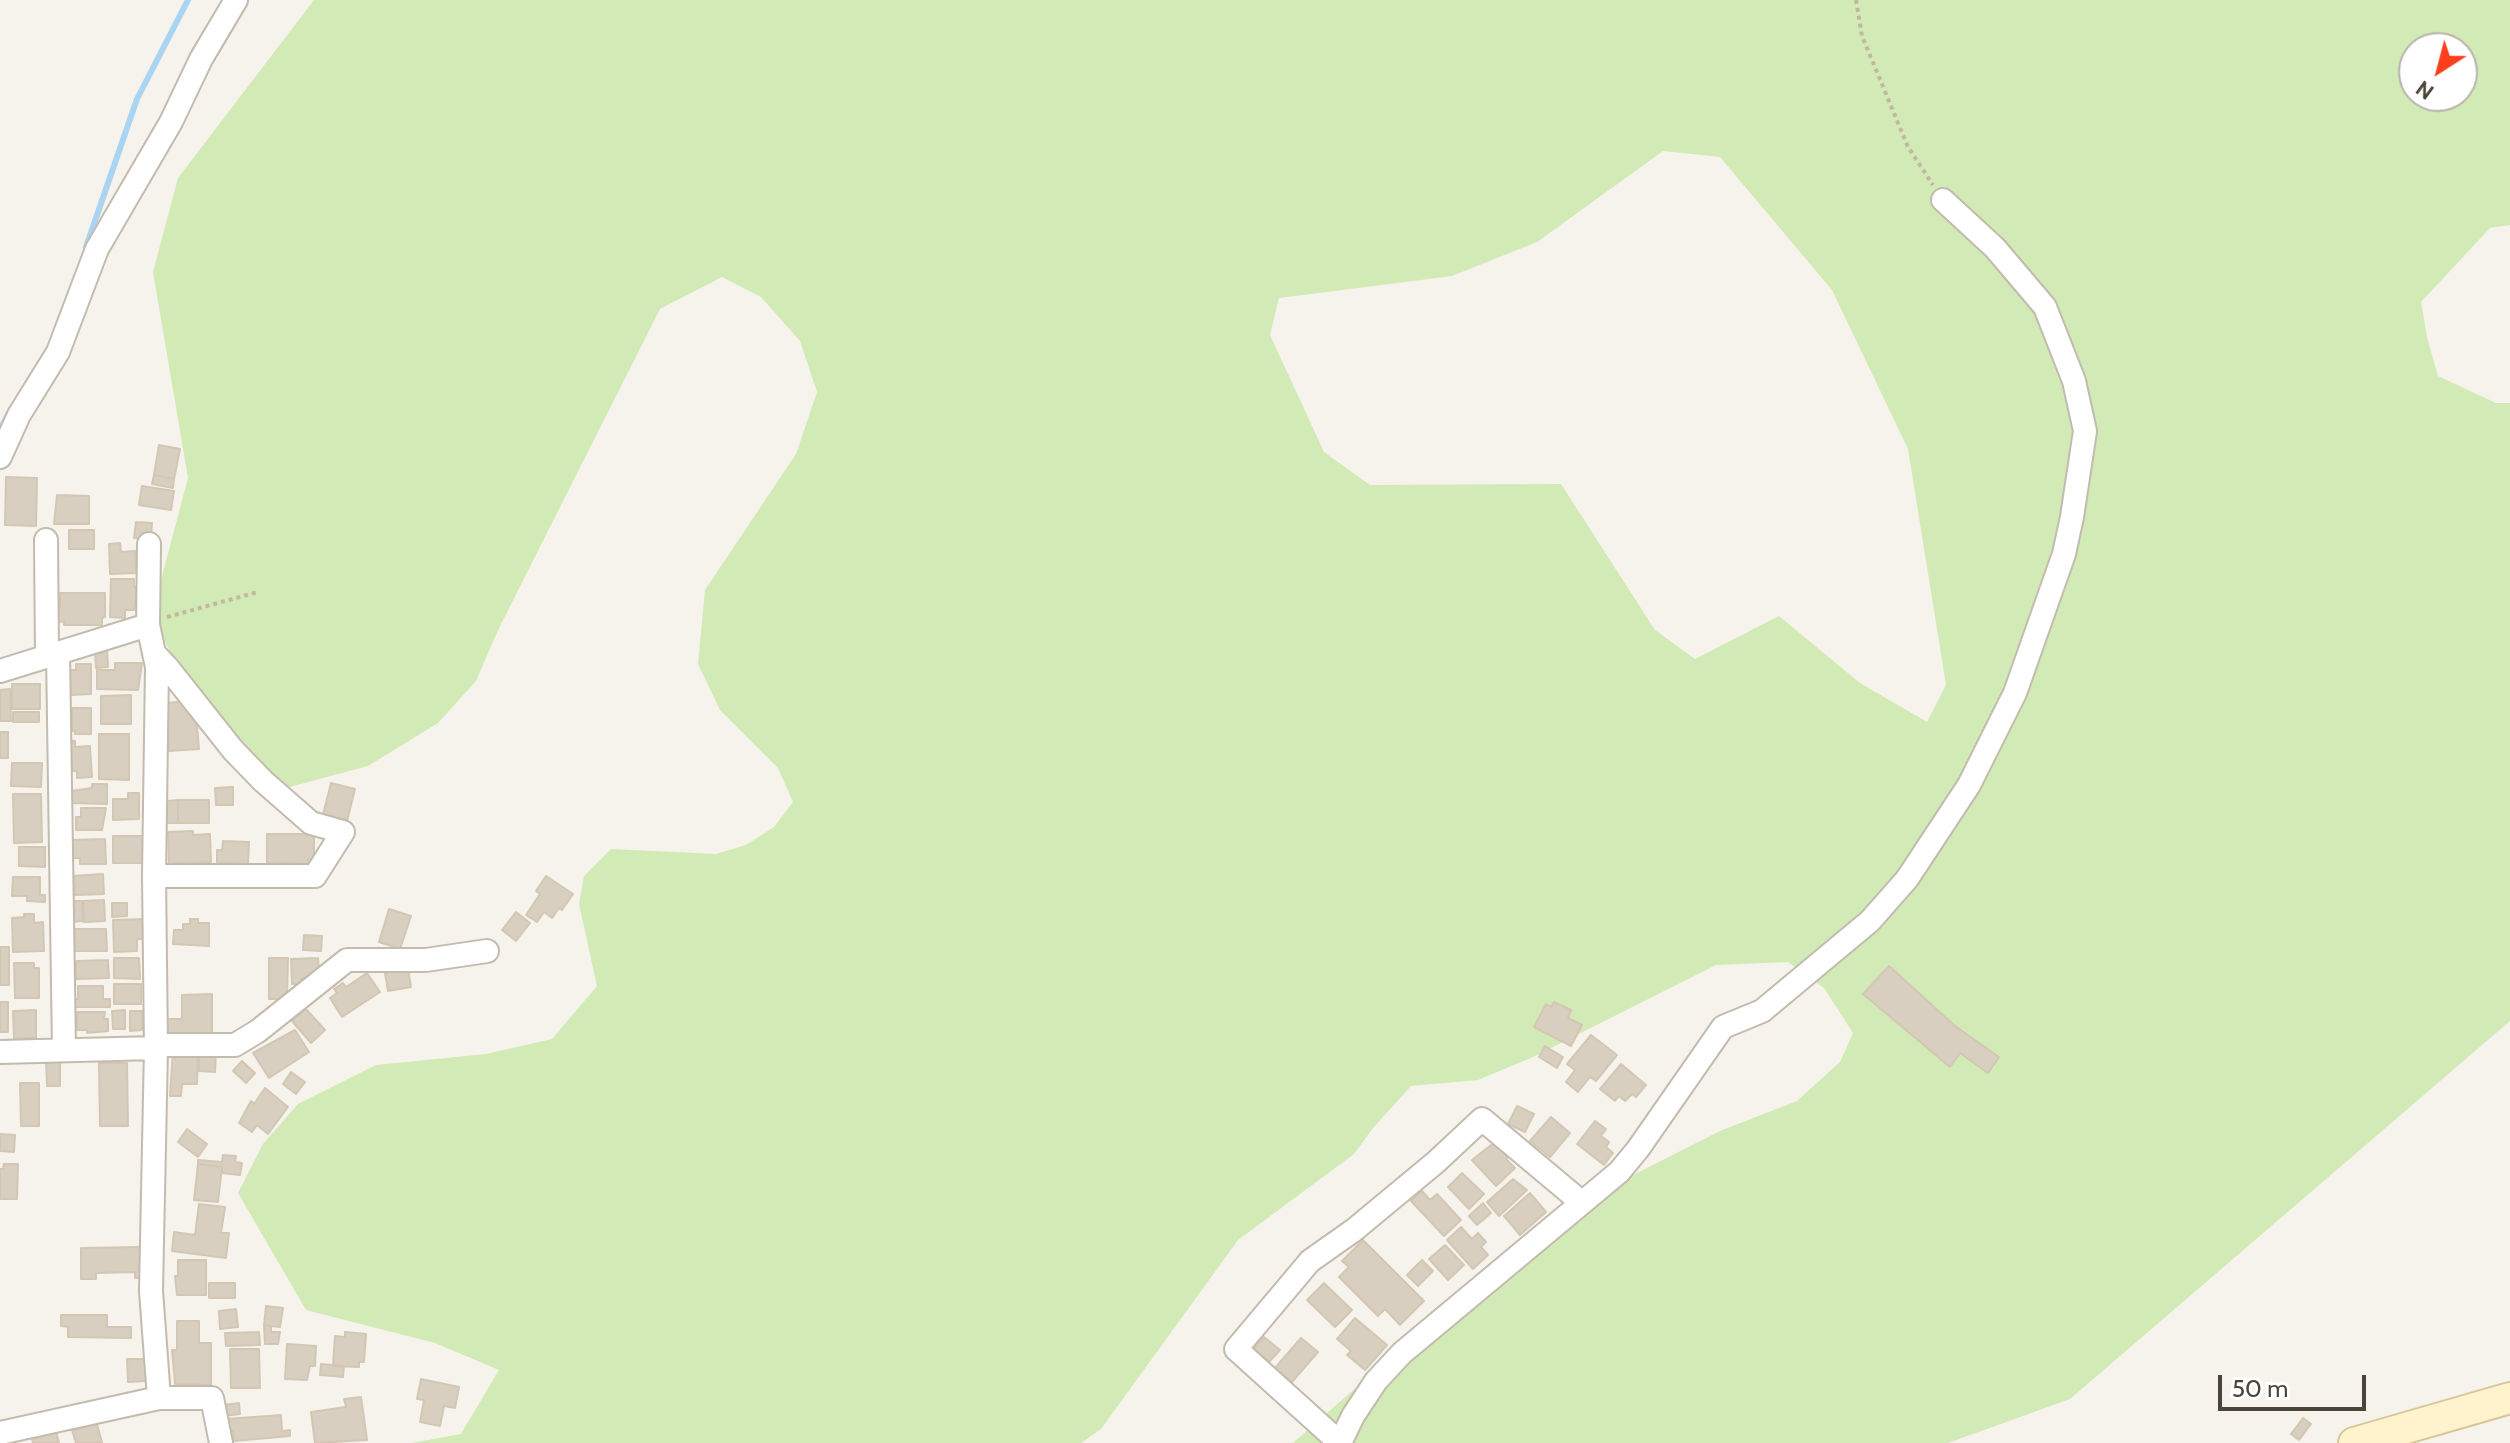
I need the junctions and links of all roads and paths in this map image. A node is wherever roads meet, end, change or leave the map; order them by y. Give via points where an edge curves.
1 (236, 0) edge
2 (1856, 0) edge
3 (1943, 200) joint
4 (0, 457) edge
5 (46, 540) dead end
6 (149, 544) dead end
7 (258, 592) dead end
8 (148, 623) junction
9 (154, 653) junction
10 (52, 654) junction
11 (0, 671) edge
12 (154, 876) junction
13 (487, 951) dead end
14 (156, 1046) junction
15 (64, 1050) junction
16 (0, 1052) edge
17 (1581, 1202) junction
18 (159, 1398) junction
19 (2510, 1398) edge
20 (0, 1433) edge
21 (221, 1443) edge
22 (2354, 1443) edge

1 - 4 street via 97,249 58,352
2 - 3 path via 1862,36 1908,147
3 - 17 street via 1995,248 2045,307 2074,381 2085,431 2064,554 2015,693 1969,785 1907,879 1870,921 1762,1011 1723,1027 1638,1149
5 - 10 street
6 - 8 street
7 - 8 path
8 - 9 street
8 - 10 street
9 - 12 street
9 - 12 street via 263,781 311,823 343,832 315,876
10 - 11 street
10 - 15 street
12 - 14 street
13 - 14 street via 426,960 347,960 235,1045
14 - 15 street
14 - 18 street via 151,1291
15 - 16 street
17 - 17 street via 1482,1119 1354,1230 1310,1261 1236,1349 1340,1443 1376,1381 1402,1353
18 - 20 street
18 - 21 street via 212,1398
19 - 22 main road

